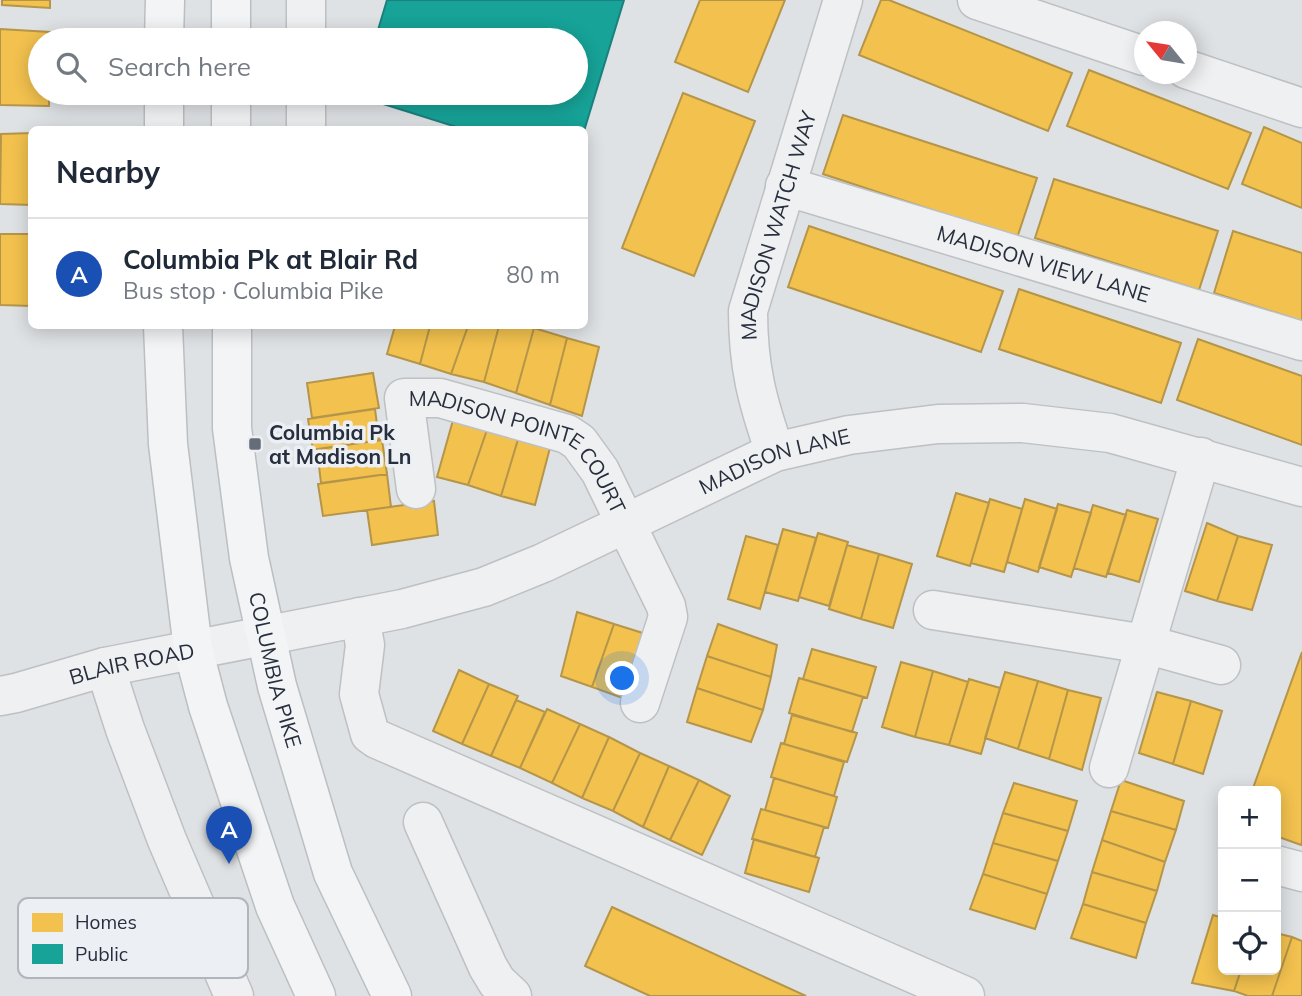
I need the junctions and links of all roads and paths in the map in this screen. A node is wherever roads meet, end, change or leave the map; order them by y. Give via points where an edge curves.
1 (164, 0) edge
2 (231, 0) edge
3 (306, 0) edge
4 (843, 0) edge
5 (977, 0) edge
6 (164, 28) edge
7 (231, 28) edge
8 (306, 28) edge
9 (1134, 52) edge
10 (1197, 73) edge
11 (164, 105) edge
12 (231, 105) edge
13 (306, 105) edge
14 (1302, 108) edge
15 (163, 126) edge
16 (231, 126) edge
17 (306, 126) edge
18 (785, 186) junction
19 (163, 329) edge
20 (232, 329) edge
21 (1302, 341) edge
22 (775, 452) junction
23 (1202, 457) junction
24 (1302, 487) edge
25 (416, 489) dead end
26 (624, 523) junction
27 (933, 610) dead end
28 (360, 617) junction
29 (266, 635) junction
30 (1145, 643) junction
31 (193, 649) junction
32 (1221, 665) dead end
33 (105, 667) junction
34 (0, 696) edge
35 (640, 704) dead end
36 (1109, 768) dead end
37 (423, 822) dead end
38 (1281, 866) edge
39 (1302, 872) edge
40 (192, 898) edge
41 (226, 978) edge
42 (234, 996) edge
43 (316, 996) edge
44 (392, 996) edge
45 (512, 996) edge
46 (965, 996) edge

1 - 6 main road
2 - 7 main road
3 - 8 street
4 - 18 street, MADISON WATCH WAY
5 - 9 street
10 - 14 street
11 - 15 main road
12 - 16 main road
13 - 17 street
18 - 21 street, MADISON VIEW LANE
18 - 22 street, MADISON WATCH WAY via 748,311 748,348 758,403
19 - 31 main road via 168,444
20 - 29 main road, COLUMBIA PIKE via 232,428 249,558
22 - 23 street, MADISON LANE via 849,435 939,424 1023,423 1110,433
22 - 26 street, MADISON LANE
23 - 24 street, MADISON LANE
23 - 30 street
25 - 26 street, MADISON POINTE COURT via 404,398 440,398 567,434 579,442 600,471
26 - 28 street, MADISON LANE via 484,587
26 - 35 street via 668,617
27 - 30 street
28 - 29 street, MADISON LANE
28 - 46 street via 365,645 359,694 370,734 377,739
29 - 31 street, BLAIR ROAD
29 - 44 main road, COLUMBIA PIKE via 333,873
30 - 32 street
30 - 36 street
31 - 33 street, BLAIR ROAD
31 - 43 main road via 211,718 275,906
33 - 34 street, BLAIR ROAD
33 - 40 street
37 - 45 street via 488,967
38 - 39 street
41 - 42 street

